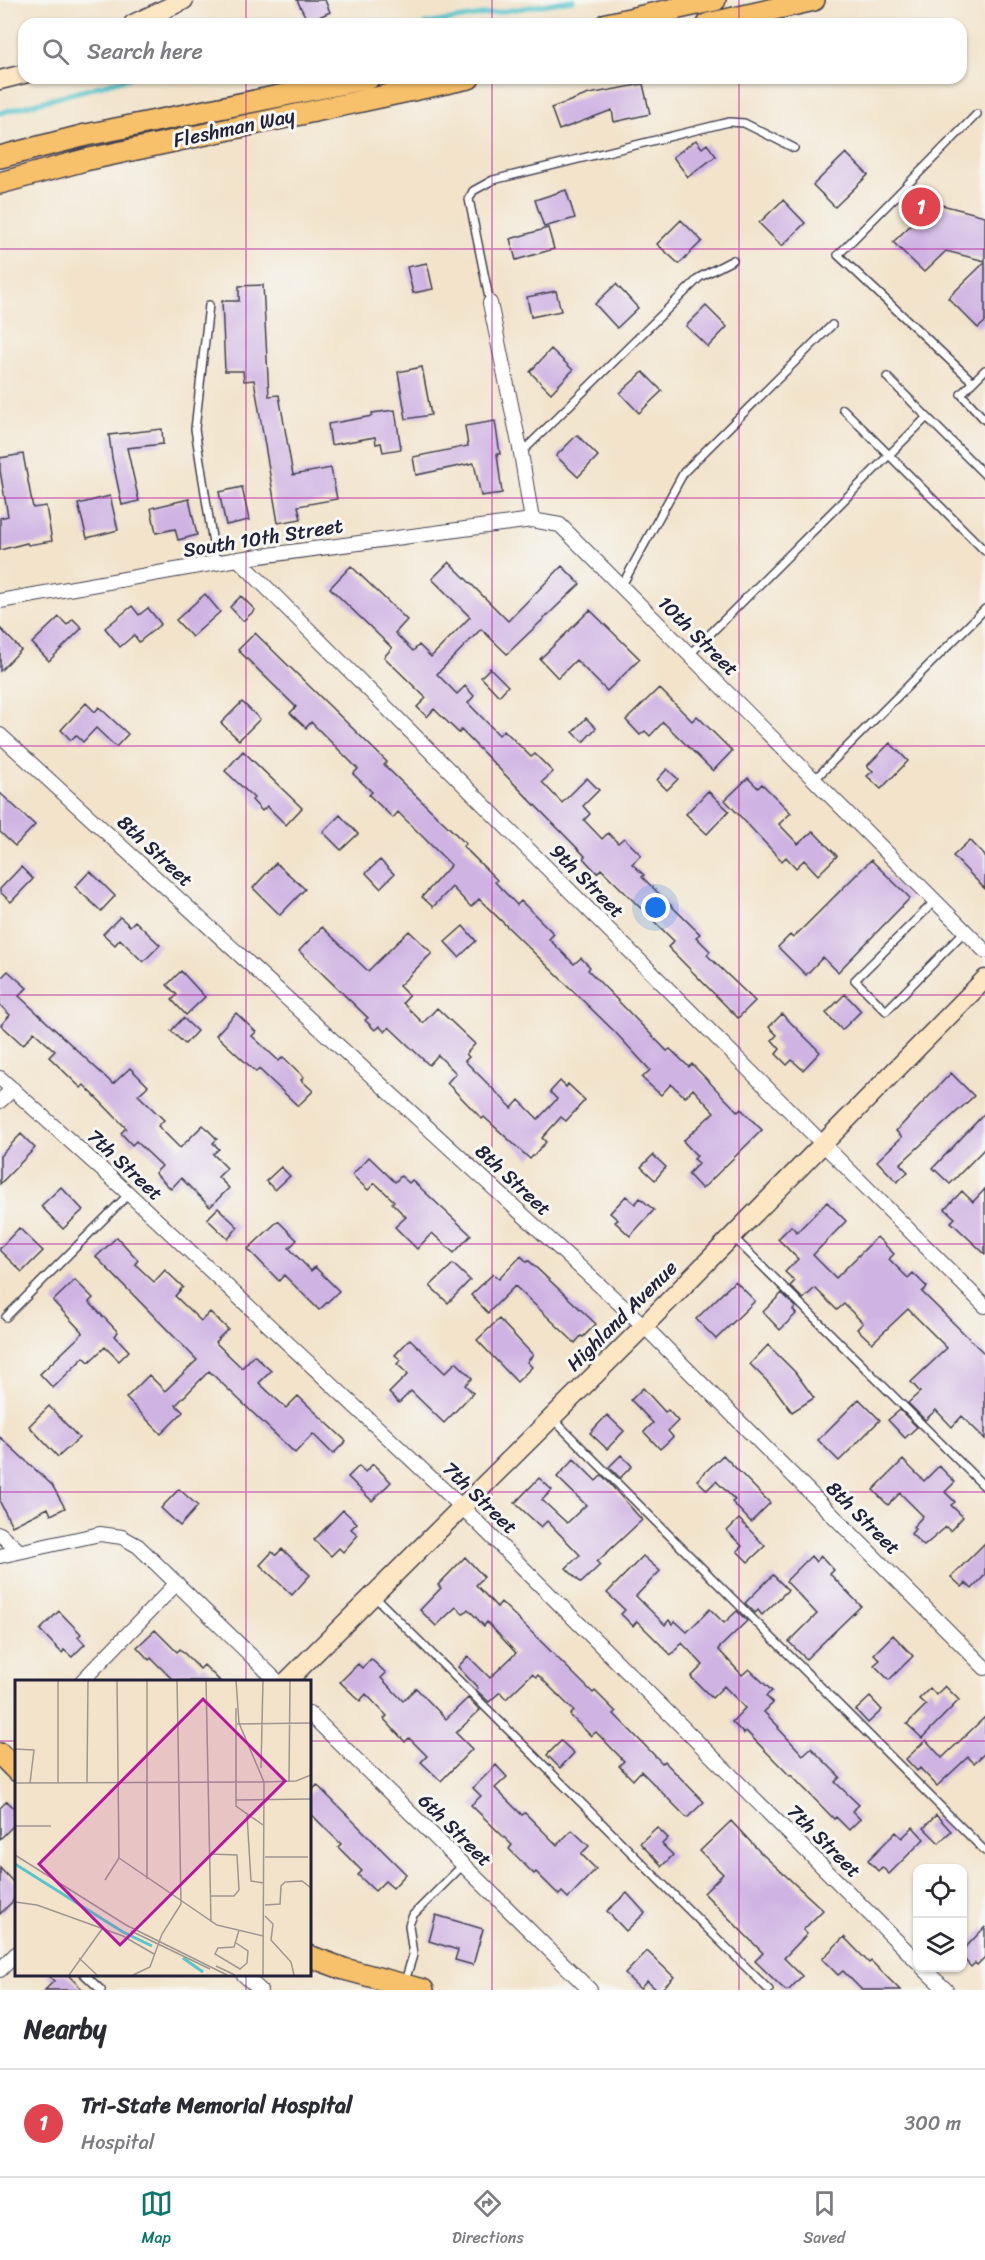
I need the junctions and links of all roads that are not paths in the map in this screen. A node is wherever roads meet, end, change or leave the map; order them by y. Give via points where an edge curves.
1 (184, 0) edge
2 (714, 0) edge
3 (814, 0) edge
4 (146, 18) edge
5 (634, 18) edge
6 (734, 18) edge
7 (18, 76) edge
8 (0, 81) edge
9 (339, 84) edge
10 (441, 84) edge
11 (977, 114) dead end
12 (794, 148) dead end
13 (0, 157) edge
14 (0, 183) edge
15 (734, 260) dead end
16 (490, 303) joint
17 (209, 305) dead end
18 (832, 325) dead end
19 (985, 370) edge
20 (887, 377) dead end
21 (973, 382) junction
22 (843, 409) dead end
23 (927, 417) junction
24 (985, 420) edge
25 (521, 453) junction
26 (889, 455) junction
27 (985, 475) edge
28 (532, 520) junction
29 (985, 551) edge
30 (238, 560) junction
31 (216, 563) junction
32 (621, 587) junction
33 (0, 601) edge
34 (985, 609) edge
35 (690, 654) junction
36 (0, 735) edge
37 (814, 780) junction
38 (935, 901) junction
39 (966, 931) junction
40 (985, 951) edge
41 (985, 980) edge
42 (0, 1078) edge
43 (13, 1089) junction
44 (0, 1101) edge
45 (823, 1144) junction
46 (129, 1194) junction
47 (732, 1236) junction
48 (985, 1306) edge
49 (6, 1317) dead end
50 (644, 1326) junction
51 (552, 1418) junction
52 (985, 1487) edge
53 (463, 1508) junction
54 (0, 1534) edge
55 (19, 1551) junction
56 (0, 1556) edge
57 (177, 1583) junction
58 (373, 1595) junction
59 (985, 1668) edge
60 (83, 1680) edge
61 (276, 1680) edge
62 (288, 1680) edge
63 (310, 1714) edge
64 (985, 1851) edge
65 (463, 1865) junction
66 (15, 1955) edge
67 (310, 1956) edge
68 (913, 1957) edge
69 (0, 1970) edge
70 (927, 1972) edge
71 (85, 1975) edge
72 (244, 1975) edge
73 (574, 1976) junction
74 (413, 1987) edge
75 (101, 1990) edge
76 (260, 1990) edge
77 (579, 1990) edge
78 (590, 1990) edge
79 (769, 1990) edge
80 (946, 1990) edge

1 - 4 main road
2 - 5 main road
3 - 6 main road
7 - 8 main road
9 - 13 main road, Fleshman Way via 86,135
10 - 14 main road, Fleshman Way via 85,160
11 - 21 lane via 838,255
12 - 16 lane via 744,123 729,122 493,180 473,191 469,199
15 - 25 lane via 700,277
16 - 25 street
17 - 31 lane via 195,429
18 - 32 lane via 684,472
19 - 21 lane
20 - 23 lane
21 - 24 lane via 961,394
22 - 26 lane
23 - 26 lane
23 - 27 lane
25 - 28 street
26 - 29 lane
26 - 35 lane
28 - 30 street, South 10th Street
28 - 32 street, 10th Street via 560,525
30 - 31 street, South 10th Street
30 - 45 street, 9th Street
31 - 33 street, South 10th Street
32 - 35 street, 10th Street
34 - 37 lane
35 - 37 street, 10th Street
36 - 50 street, 8th Street
37 - 38 street, 10th Street
38 - 39 street, 10th Street
38 - 39 lane via 855,980 886,1011
39 - 40 street, 10th Street
41 - 45 main road, Highland Avenue
42 - 43 street, 7th Street
43 - 44 street
43 - 46 street, 7th Street
45 - 47 main road, Highland Avenue
45 - 48 street, 9th Street
46 - 49 lane
46 - 53 street, 7th Street
47 - 50 main road, Highland Avenue
47 - 52 lane
50 - 51 main road, Highland Avenue
50 - 59 street, 8th Street
51 - 53 main road, Highland Avenue
51 - 64 lane
53 - 58 main road, Highland Avenue
53 - 68 street, 7th Street
54 - 55 street
55 - 56 street
55 - 57 street via 100,1534 122,1537 138,1546
57 - 60 street
57 - 61 street
58 - 62 main road, Highland Avenue
58 - 79 lane
63 - 65 street, 6th Street
65 - 73 street, 6th Street
65 - 74 lane via 413,1915 409,1926
66 - 69 street
67 - 74 main road
70 - 80 street
71 - 75 lane
72 - 76 street
73 - 77 street, 6th Street
73 - 78 street, 6th Street

